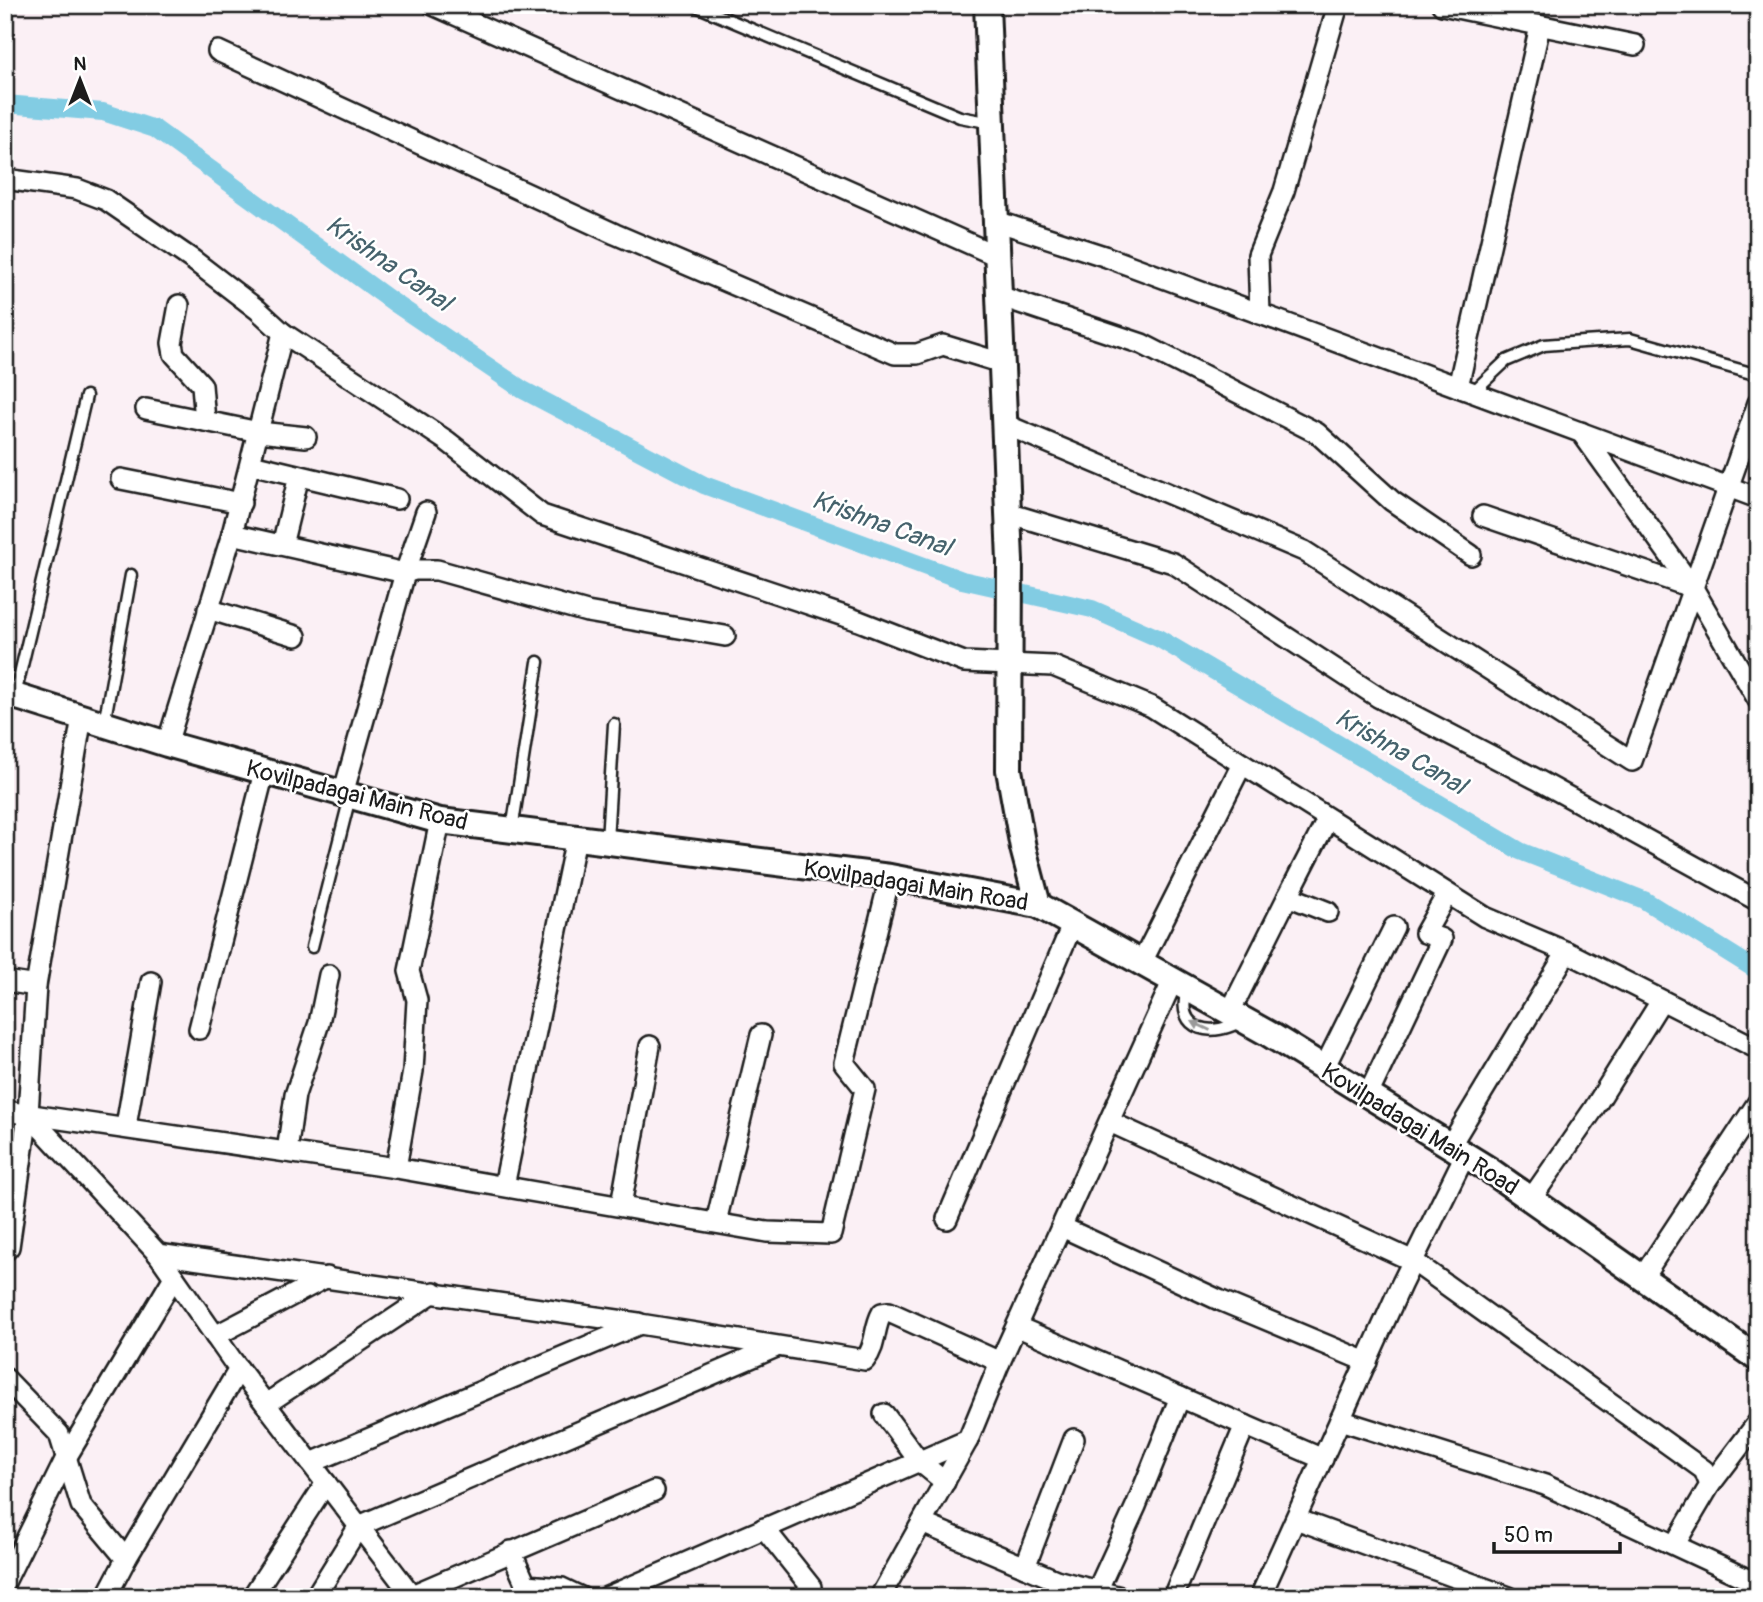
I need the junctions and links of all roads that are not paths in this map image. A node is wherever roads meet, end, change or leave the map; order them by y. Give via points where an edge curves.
1 (433, 5) edge
2 (694, 5) edge
3 (987, 5) edge
4 (1338, 5) edge
5 (1442, 5) edge
6 (1540, 26) junction
7 (1635, 46) dead end
8 (218, 51) dead end
9 (992, 123) junction
10 (5, 179) edge
11 (996, 221) junction
12 (998, 256) junction
13 (999, 296) junction
14 (179, 305) dead end
15 (1260, 314) junction
16 (284, 333) junction
17 (1002, 362) junction
18 (1758, 374) edge
19 (1466, 390) junction
20 (86, 396) dead end
21 (1758, 403) edge
22 (146, 409) dead end
23 (205, 421) junction
24 (1004, 424) junction
25 (259, 432) junction
26 (1581, 432) junction
27 (306, 437) dead end
28 (251, 464) junction
29 (299, 476) junction
30 (121, 479) dead end
31 (1729, 487) junction
32 (1758, 498) edge
33 (397, 499) dead end
34 (240, 503) junction
35 (426, 512) dead end
36 (1008, 513) junction
37 (1483, 516) dead end
38 (232, 534) junction
39 (282, 545) junction
40 (1471, 555) dead end
41 (405, 573) junction
42 (131, 575) dead end
43 (1693, 588) junction
44 (208, 609) junction
45 (296, 636) dead end
46 (725, 636) dead end
47 (538, 662) dead end
48 (1008, 664) junction
49 (10, 694) edge
50 (1758, 700) edge
51 (93, 721) junction
52 (614, 724) dead end
53 (166, 744) junction
54 (1242, 764) junction
55 (264, 772) junction
56 (347, 795) junction
57 (1328, 820) junction
58 (440, 821) junction
59 (512, 830) junction
60 (576, 838) junction
61 (607, 841) junction
62 (890, 877) junction
63 (1447, 894) junction
64 (1288, 896) junction
65 (1758, 901) edge
66 (1038, 905) junction
67 (1328, 912) dead end
68 (1073, 923) junction
69 (1394, 927) dead end
70 (312, 947) dead end
71 (1567, 952) junction
72 (1142, 962) junction
73 (329, 975) dead end
74 (5, 981) edge
75 (151, 982) dead end
76 (1180, 984) junction
77 (36, 986) junction
78 (1661, 1001) junction
79 (1236, 1016) junction
80 (200, 1029) dead end
81 (761, 1035) dead end
82 (650, 1046) dead end
83 (1758, 1049) edge
84 (1324, 1068) junction
85 (1368, 1095) junction
86 (1758, 1102) edge
87 (5, 1111) edge
88 (28, 1114) junction
89 (1110, 1122) junction
90 (126, 1126) junction
91 (1458, 1150) junction
92 (287, 1152) junction
93 (396, 1168) junction
94 (504, 1186) junction
95 (1531, 1199) junction
96 (621, 1206) junction
97 (947, 1219) dead end
98 (716, 1222) junction
99 (9, 1226) edge
100 (1062, 1227) junction
101 (5, 1251) edge
102 (158, 1254) junction
103 (1413, 1261) junction
104 (174, 1277) junction
105 (327, 1277) junction
106 (1642, 1278) junction
107 (434, 1292) junction
108 (640, 1324) junction
109 (1018, 1326) junction
110 (215, 1336) junction
111 (775, 1348) junction
112 (1758, 1359) edge
113 (1000, 1362) junction
114 (1367, 1362) junction
115 (239, 1369) junction
116 (5, 1378) edge
117 (1180, 1397) junction
118 (266, 1404) junction
119 (884, 1414) dead end
120 (1340, 1420) junction
121 (1758, 1422) edge
122 (1245, 1425) junction
123 (1074, 1439) dead end
124 (968, 1440) junction
125 (66, 1458) junction
126 (1323, 1459) junction
127 (919, 1461) junction
128 (311, 1463) junction
129 (945, 1482) junction
130 (326, 1483) junction
131 (1710, 1485) junction
132 (654, 1491) dead end
133 (1296, 1519) junction
134 (922, 1523) junction
135 (359, 1526) junction
136 (764, 1528) junction
137 (1675, 1544) junction
138 (511, 1551) junction
139 (126, 1559) junction
140 (1025, 1567) junction
141 (5, 1583) edge
142 (1758, 1584) edge
143 (811, 1587) dead end
144 (1097, 1591) junction
145 (405, 1593) edge
146 (106, 1597) edge
147 (252, 1597) edge
148 (315, 1597) edge
149 (581, 1597) edge
150 (607, 1597) edge
151 (880, 1597) edge
152 (1121, 1597) edge
153 (1173, 1597) edge
154 (1260, 1597) edge
155 (1509, 1597) edge

1 - 12 street
2 - 9 lane via 960,117
3 - 9 street
4 - 15 street via 1284,191 1258,255
5 - 6 street
6 - 7 street
6 - 19 street
8 - 17 street via 615,234 895,354 917,354 943,345
9 - 11 street
10 - 16 street via 77,189 106,200 193,260
11 - 12 street
11 - 15 street
12 - 13 street
13 - 17 street
13 - 40 street via 1142,344 1317,433 1392,501
14 - 23 street via 174,354 202,385
15 - 19 street
16 - 25 street
16 - 48 street via 447,441 542,515 859,621 964,662
17 - 24 street
18 - 19 lane via 1630,339 1544,345 1506,361
19 - 26 street
20 - 49 lane
21 - 31 street
22 - 23 street
23 - 25 street
24 - 36 street
24 - 43 street via 1304,551 1632,761
25 - 27 street
25 - 28 street
26 - 31 street
26 - 43 street
28 - 29 street
28 - 34 street
29 - 33 street
29 - 39 street
30 - 34 street
31 - 32 street
31 - 43 street
34 - 38 street
35 - 41 street
36 - 48 street
36 - 65 street via 1173,563 1378,697
37 - 43 street
38 - 39 street
38 - 44 street
39 - 41 street
41 - 46 street via 437,570 587,612
41 - 56 street
42 - 51 lane
43 - 50 street
44 - 45 street
44 - 53 street
47 - 59 lane
48 - 54 street via 1053,666 1152,706
48 - 66 street via 1009,769
49 - 51 street, Kovilpadagai Main Road
51 - 53 street, Kovilpadagai Main Road
51 - 77 street
52 - 61 lane
53 - 55 street, Kovilpadagai Main Road
54 - 57 street
54 - 72 street
55 - 56 street, Kovilpadagai Main Road
55 - 80 street
56 - 58 street, Kovilpadagai Main Road
56 - 70 lane
57 - 63 street
57 - 64 street
58 - 59 street, Kovilpadagai Main Road
58 - 93 street via 410,971 417,1000 413,1070
59 - 60 street, Kovilpadagai Main Road
60 - 61 street, Kovilpadagai Main Road
60 - 94 street
61 - 62 street, Kovilpadagai Main Road
62 - 66 street, Kovilpadagai Main Road
62 - 98 street via 844,1063 866,1089 831,1234 767,1232
63 - 71 street via 1485,917
63 - 85 street via 1425,933 1442,940
64 - 67 street
64 - 79 street
66 - 68 street, Kovilpadagai Main Road
68 - 72 street, Kovilpadagai Main Road
68 - 97 street
69 - 84 street
71 - 78 street
71 - 91 street
72 - 76 street, Kovilpadagai Main Road
73 - 92 street via 295,1095
74 - 77 street
75 - 90 street
76 - 79 street, Kovilpadagai Main Road
76 - 89 street
77 - 88 street
78 - 83 street
78 - 95 street
79 - 84 street, Kovilpadagai Main Road
81 - 98 street
82 - 96 street
84 - 85 street, Kovilpadagai Main Road
85 - 91 street, Kovilpadagai Main Road
86 - 106 street
87 - 88 street
88 - 90 street
88 - 99 street
88 - 102 street
89 - 100 street
89 - 103 street
90 - 92 street
91 - 95 street, Kovilpadagai Main Road
91 - 103 street
92 - 93 street
93 - 94 street
94 - 96 street
95 - 106 street, Kovilpadagai Main Road
96 - 98 street
99 - 101 street
100 - 109 street
100 - 114 street
102 - 104 street
102 - 105 street
103 - 114 street
103 - 131 street via 1704,1470
104 - 110 street
104 - 125 street
105 - 107 street
105 - 110 street
106 - 112 street, Kovilpadagai Main Road
107 - 108 street
107 - 118 street
108 - 111 street
108 - 128 street
109 - 113 street
109 - 117 street
110 - 115 street
111 - 113 street via 866,1360 874,1348 879,1318 889,1312
111 - 135 street
113 - 124 street
114 - 120 street
115 - 118 street
115 - 139 street
116 - 125 street via 59,1434
117 - 122 street
117 - 144 street
118 - 128 street
119 - 127 street
120 - 126 street
120 - 137 street via 1545,1485
121 - 131 street
122 - 126 street
122 - 153 street
123 - 140 street
124 - 127 street
124 - 129 street
125 - 139 street via 80,1505
125 - 141 street
126 - 133 street
127 - 129 street
127 - 136 street
128 - 130 street
129 - 134 street
130 - 135 street
130 - 147 street
131 - 137 street
132 - 138 street
133 - 154 street
133 - 155 street
134 - 140 street
134 - 151 street
135 - 145 street
135 - 148 street
136 - 143 street
136 - 150 street
137 - 142 street
138 - 145 street
138 - 149 street via 526,1585 562,1588
139 - 146 street
140 - 144 street
144 - 152 street

